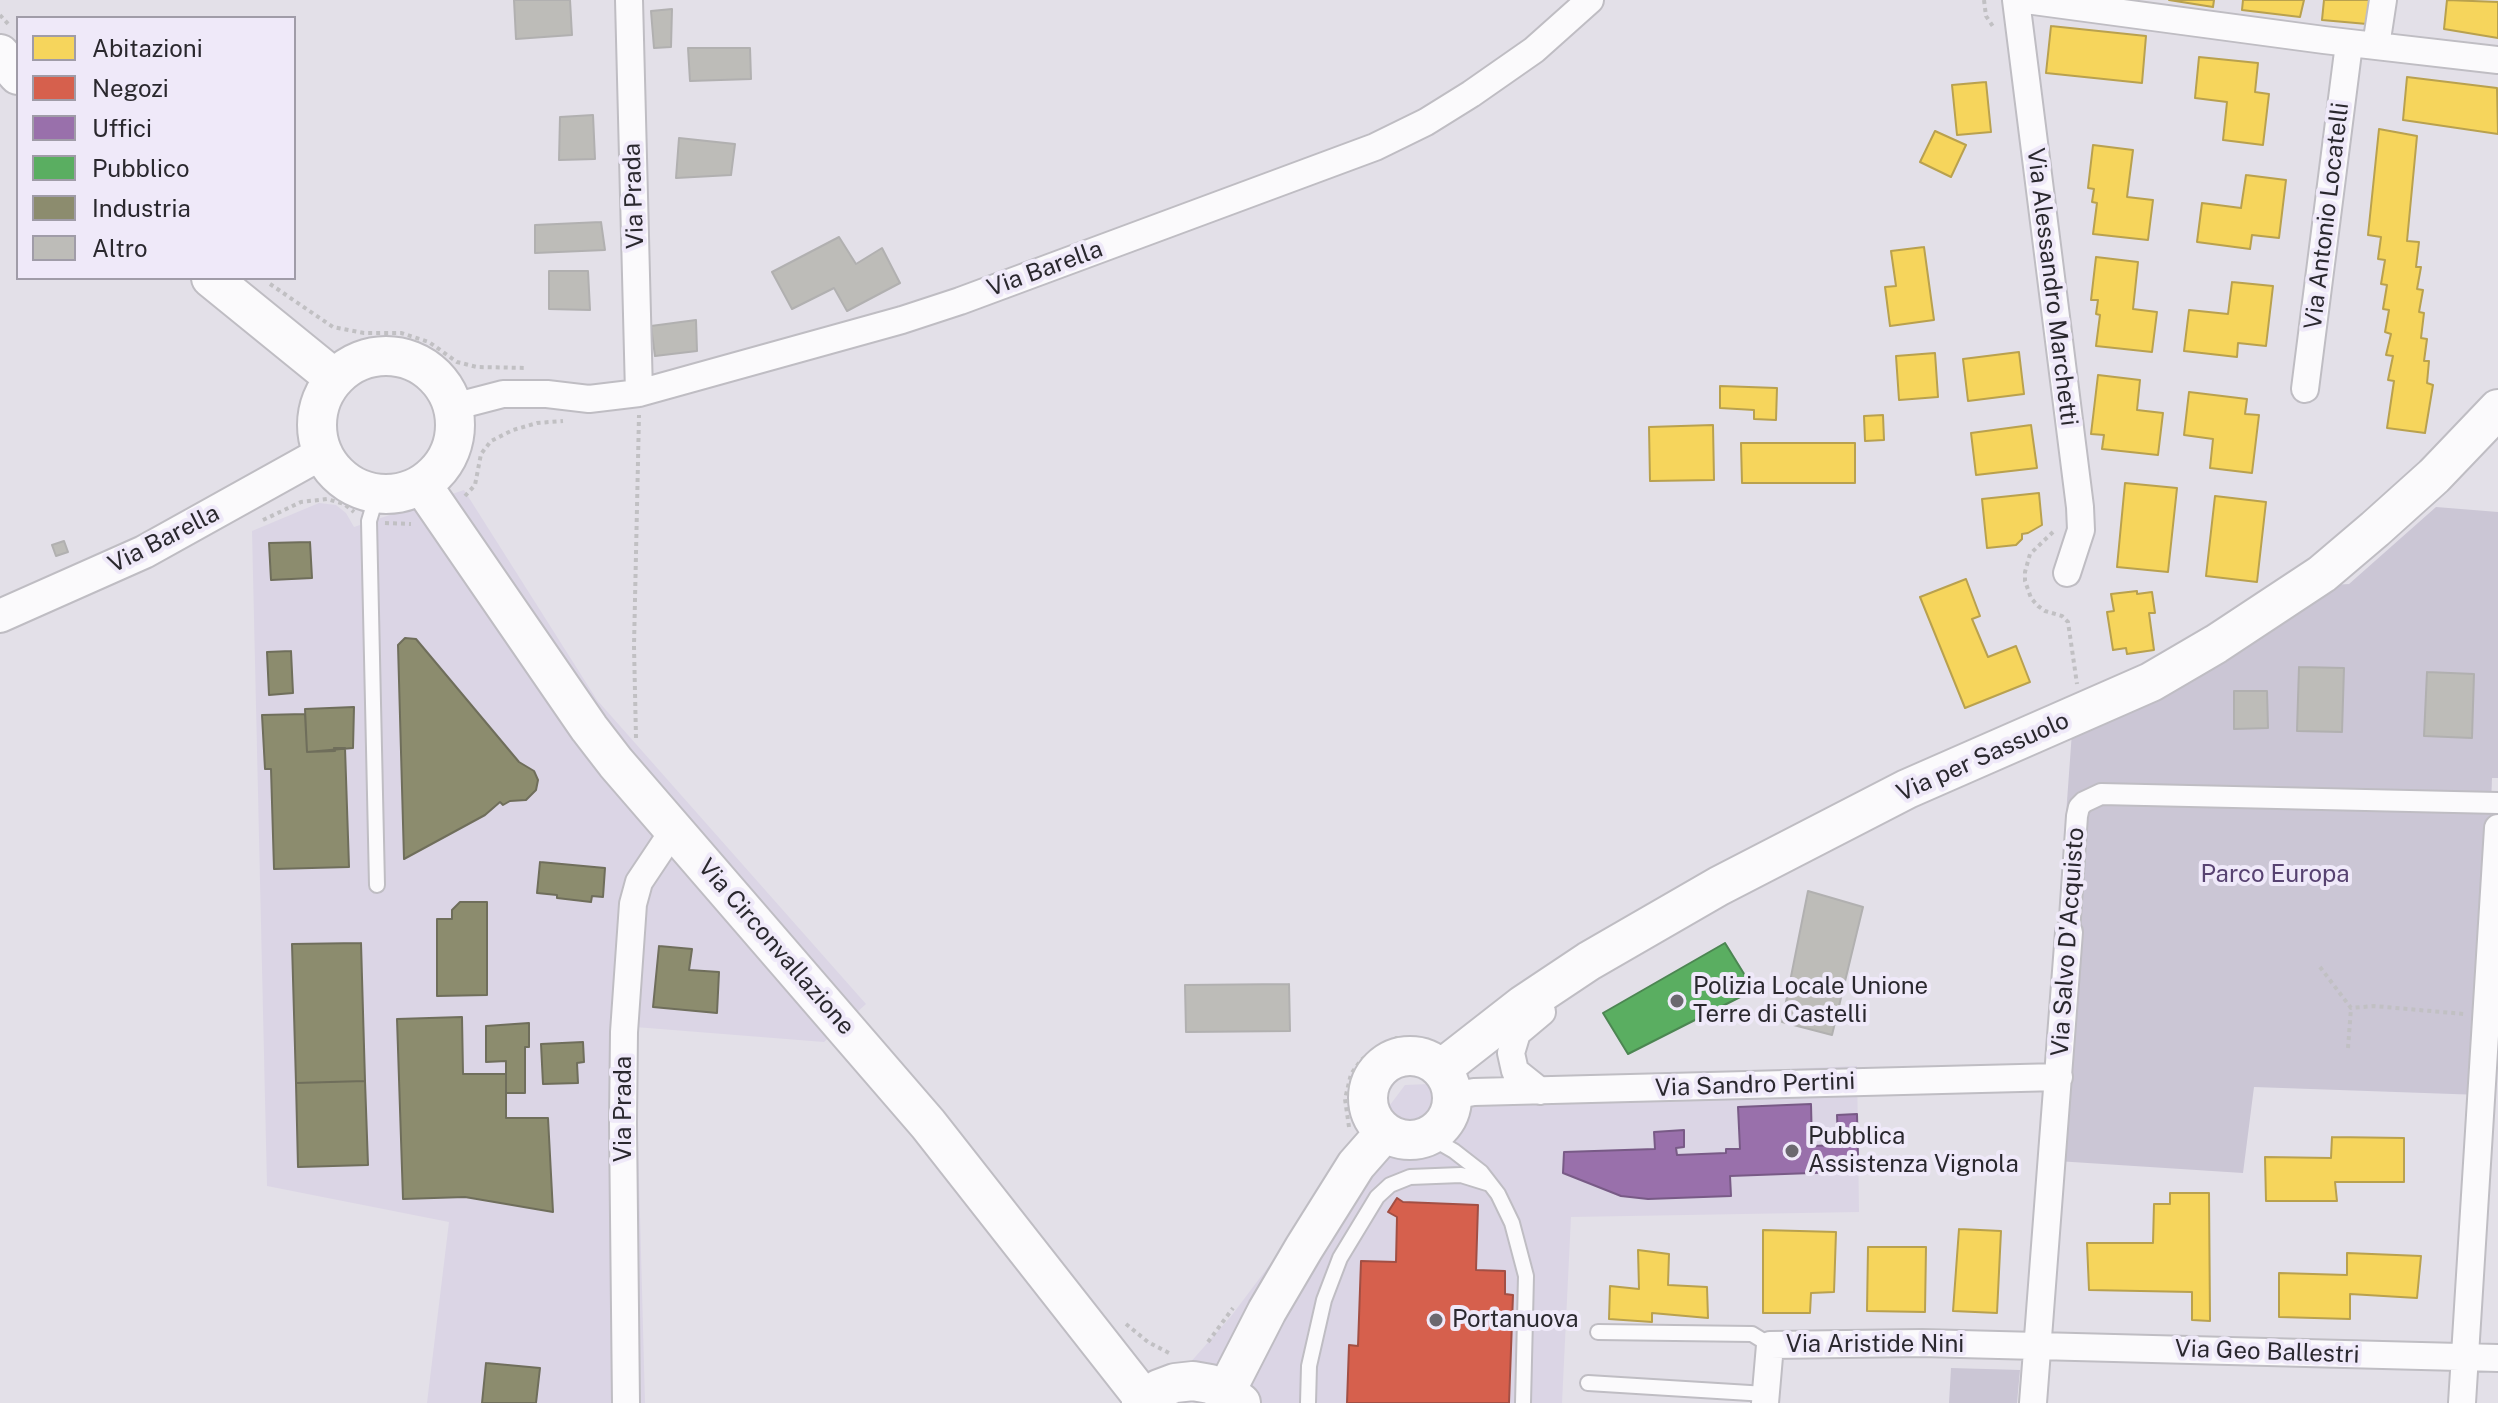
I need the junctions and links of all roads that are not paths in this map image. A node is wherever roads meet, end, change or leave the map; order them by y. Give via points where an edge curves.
1 (629, 0) edge
2 (1590, 0) edge
3 (2016, 0) edge
4 (2026, 0) edge
5 (2383, 0) edge
6 (2349, 44) junction
7 (2376, 46) junction
8 (0, 54) edge
9 (2498, 60) edge
10 (16, 73) edge
11 (213, 280) edge
12 (334, 378) junction
13 (2305, 389) dead end
14 (639, 393) junction
15 (453, 407) junction
16 (2498, 409) edge
17 (322, 453) junction
18 (422, 485) junction
19 (377, 494) junction
20 (2067, 573) dead end
21 (0, 616) edge
22 (2498, 803) edge
23 (675, 828) junction
24 (2498, 828) edge
25 (377, 885) dead end
26 (2069, 932) joint
27 (1589, 961) junction
28 (1444, 1068) junction
29 (2059, 1077) junction
30 (1540, 1091) junction
31 (1367, 1131) junction
32 (1428, 1136) junction
33 (1490, 1184) junction
34 (1334, 1198) junction
35 (1340, 1258) junction
36 (1598, 1332) dead end
37 (1770, 1345) junction
38 (2037, 1346) junction
39 (2464, 1357) junction
40 (2498, 1358) edge
41 (1588, 1383) dead end
42 (1236, 1385) edge
43 (1765, 1399) edge
44 (1143, 1401) edge
45 (626, 1403) edge
46 (1308, 1403) edge
47 (1523, 1403) edge
48 (2033, 1403) edge
49 (2462, 1403) edge

1 - 14 street, Via Prada
2 - 14 street, Via Barella via 1534,50 1471,94 1375,147 902,320
3 - 20 street, Via Alessandro Marchetti via 2080,507 2081,530
4 - 6 street
5 - 7 street
6 - 7 street
6 - 13 street, Via Antonio Locatelli
7 - 9 street
8 - 10 main road
11 - 12 main road
12 - 15 main road via 370,357 402,358 430,372
12 - 17 main road via 318,414
14 - 15 street, Via Barella via 589,399 503,394
15 - 18 main road via 453,443 436,474
16 - 27 main road, Via per Sassuolo via 2434,476 2322,574 2216,644 2119,697 1859,812
17 - 19 main road via 344,481
17 - 21 street, Via Barella via 144,552
18 - 19 main road
18 - 23 main road, Via Circonvallazione via 589,728
19 - 25 lane via 369,521
22 - 26 street, Via Salvo D'Acquisto via 2101,794 2079,807
23 - 44 main road, Via Circonvallazione via 928,1124
23 - 45 street, Via Prada via 639,882 633,904 624,1032
24 - 39 street
26 - 29 street, Via Salvo D'Acquisto
27 - 28 main road, Via per Sassuolo
27 - 30 street via 1577,989 1529,1020 1513,1043 1515,1071
28 - 30 street, Via Sandro Pertini via 1474,1092
28 - 31 main road via 1410,1055 1378,1069 1368,1091 1377,1124
28 - 32 main road via 1446,1120
29 - 30 street, Via Sandro Pertini
29 - 38 street, Via Salvo D'Acquisto
31 - 32 main road via 1406,1140
31 - 34 main road via 1356,1165
32 - 33 lane via 1454,1151
33 - 35 lane via 1461,1175 1399,1180 1377,1197
33 - 47 lane via 1512,1223 1526,1276
34 - 35 lane
34 - 42 main road via 1273,1300
35 - 46 lane via 1315,1334
36 - 37 lane via 1752,1334
37 - 38 street, Via Aristide Nini
37 - 43 street, Via Aristide Nini
38 - 39 street, Via Geo Ballestri
38 - 48 street, Via Salvo D'Acquisto
39 - 40 street, Via Geo Ballestri
39 - 49 street
41 - 43 lane
42 - 44 main road via 1175,1383

